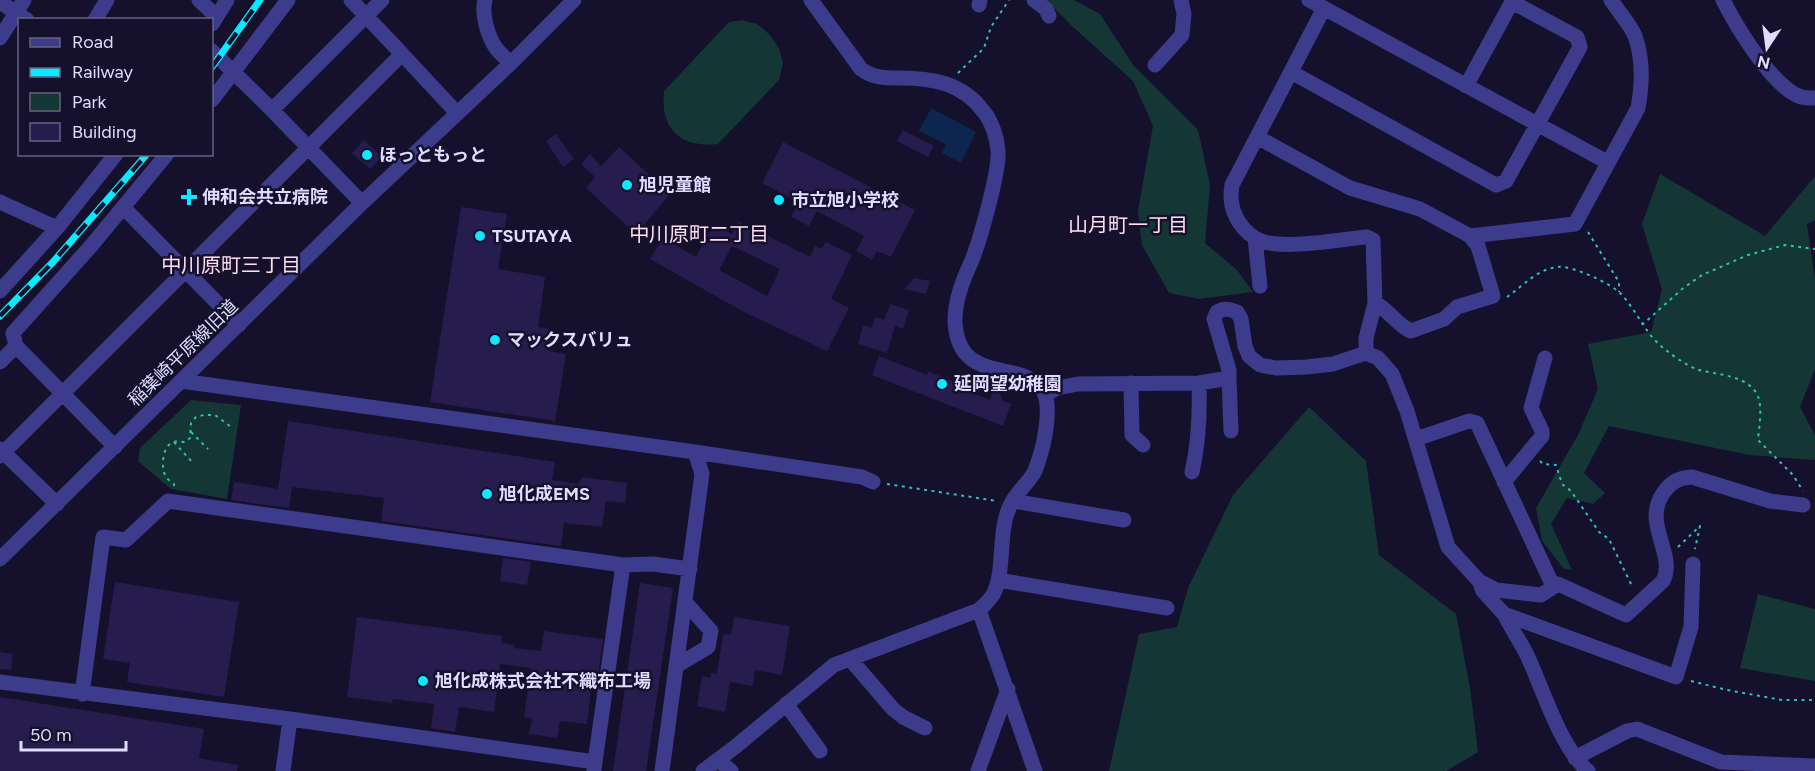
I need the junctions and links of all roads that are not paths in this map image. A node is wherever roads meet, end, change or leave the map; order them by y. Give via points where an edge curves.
1 (107, 0) edge
2 (199, 0) edge
3 (227, 0) edge
4 (288, 0) edge
5 (351, 0) edge
6 (382, 0) edge
7 (574, 0) edge
8 (811, 0) edge
9 (1034, 0) edge
10 (1181, 0) edge
11 (1309, 0) edge
12 (1611, 0) edge
13 (1723, 0) edge
14 (1512, 1) edge
15 (0, 2) edge
16 (483, 3) edge
17 (1324, 8) junction
18 (22, 11) edge
19 (367, 15) junction
20 (1049, 16) dead end
21 (96, 18) edge
22 (214, 20) edge
23 (0, 38) edge
24 (1179, 38) junction
25 (1159, 45) dead end
26 (213, 52) edge
27 (402, 54) junction
28 (511, 63) junction
29 (1155, 65) dead end
30 (234, 72) junction
31 (1291, 72) junction
32 (1466, 86) junction
33 (213, 98) edge
34 (1815, 98) edge
35 (272, 110) junction
36 (458, 113) junction
37 (1536, 124) junction
38 (1257, 137) junction
39 (308, 147) junction
40 (114, 156) edge
41 (165, 156) edge
42 (1607, 162) junction
43 (0, 202) edge
44 (362, 203) junction
45 (124, 208) junction
46 (57, 228) junction
47 (1470, 236) junction
48 (1255, 238) junction
49 (185, 270) junction
50 (1260, 286) dead end
51 (0, 291) edge
52 (1375, 303) junction
53 (239, 325) junction
54 (16, 346) junction
55 (1366, 353) junction
56 (1545, 358) dead end
57 (0, 362) edge
58 (1229, 378) junction
59 (181, 381) junction
60 (1131, 382) junction
61 (1199, 383) junction
62 (62, 393) junction
63 (1045, 395) junction
64 (1231, 431) dead end
65 (1416, 439) junction
66 (1143, 445) dead end
67 (115, 447) junction
68 (695, 452) junction
69 (1, 453) edge
70 (1192, 472) dead end
71 (873, 482) road end
72 (1504, 482) junction
73 (1012, 502) junction
74 (57, 504) junction
75 (1803, 505) road end
76 (1124, 519) dead end
77 (0, 558) edge
78 (1693, 564) road end
79 (623, 565) junction
80 (690, 569) junction
81 (998, 580) junction
82 (1479, 581) junction
83 (1553, 586) junction
84 (685, 602) junction
85 (1167, 608) dead end
86 (980, 610) junction
87 (1504, 614) junction
88 (850, 659) junction
89 (676, 666) junction
90 (0, 682) edge
91 (1008, 689) junction
92 (82, 694) junction
93 (786, 704) junction
94 (290, 719) junction
95 (925, 728) dead end
96 (820, 750) dead end
97 (1575, 758) junction
98 (718, 760) junction
99 (1815, 766) edge
100 (594, 767) edge
101 (283, 771) edge
102 (662, 771) edge
103 (703, 771) edge
104 (731, 771) edge
105 (978, 771) edge
106 (1035, 771) edge
107 (1588, 771) edge

1 - 21 street
2 - 22 street via 206,4
3 - 22 street
4 - 30 street
5 - 19 street
6 - 19 street
7 - 28 street, 稲葉崎平原線旧道
8 - 63 street via 869,75 947,82 967,94 985,113 999,152 972,259 957,297 958,341 969,359 1020,375 1036,383
9 - 20 street
10 - 24 street via 1184,14
11 - 17 street
12 - 42 street via 1635,34 1641,93 1638,108
13 - 34 street via 1754,50 1783,86 1801,97
14 - 32 street
14 - 37 street via 1577,37 1580,47
15 - 18 street
16 - 28 street via 497,49
17 - 31 street
17 - 32 street
18 - 23 street
19 - 27 street
19 - 35 street
24 - 25 street
24 - 29 street
26 - 30 street
27 - 36 street
27 - 39 street
28 - 36 street, 稲葉崎平原線旧道
30 - 33 street
30 - 35 street
31 - 37 street via 1496,185 1506,181
31 - 38 street
32 - 37 street
35 - 39 street
36 - 44 street, 稲葉崎平原線旧道
37 - 42 street
38 - 47 street via 1350,188 1420,209
38 - 48 street via 1230,193 1240,225
39 - 44 street
39 - 49 street
40 - 46 street
41 - 45 street
42 - 47 street via 1575,224
43 - 46 street
44 - 53 street, 稲葉崎平原線旧道
45 - 49 street
45 - 54 street via 13,333
46 - 51 street
47 - 52 street via 1478,246 1492,296 1456,307 1444,319 1411,331
48 - 50 street
48 - 52 street via 1281,244 1367,237 1373,240
49 - 53 street
49 - 62 street
52 - 55 street
53 - 59 street, 稲葉崎平原線旧道
54 - 57 street
54 - 62 street
55 - 58 street via 1306,367 1260,365 1249,356 1237,312 1224,309 1214,319
55 - 65 street via 1378,358 1392,374
56 - 72 street via 1531,408 1542,436
58 - 61 street
58 - 64 street
59 - 67 street, 稲葉崎平原線旧道
59 - 68 street
60 - 61 street
60 - 63 street via 1057,387
60 - 66 street via 1132,435
61 - 70 street via 1201,416
62 - 67 street
62 - 69 street
63 - 73 street via 1043,446 1034,471
65 - 72 street via 1469,421 1477,423
65 - 82 street via 1448,547
67 - 74 street, 稲葉崎平原線旧道
68 - 71 street via 862,477
68 - 80 street via 702,474
69 - 74 street
72 - 83 street
73 - 76 street
73 - 81 street via 1001,538
74 - 77 street, 稲葉崎平原線旧道
75 - 83 street via 1770,501 1692,477 1680,478 1669,485 1656,507 1666,576 1626,615 1558,584
78 - 87 street via 1691,627 1676,677
79 - 80 street
79 - 92 street via 168,501 126,540 103,537
79 - 100 street
80 - 84 street
81 - 85 street
81 - 86 street
82 - 83 street via 1496,590 1526,594 1541,595
82 - 87 street
84 - 89 street
84 - 89 street via 711,631 708,647
86 - 88 street
86 - 91 street
87 - 97 street
88 - 93 street via 834,665
88 - 95 street via 893,709
89 - 102 street
90 - 92 street
91 - 105 street
91 - 106 street
92 - 94 street
93 - 96 street
93 - 98 street
94 - 100 street
94 - 101 street
97 - 99 street via 1637,729 1721,762
97 - 107 street
98 - 103 street
98 - 104 street

